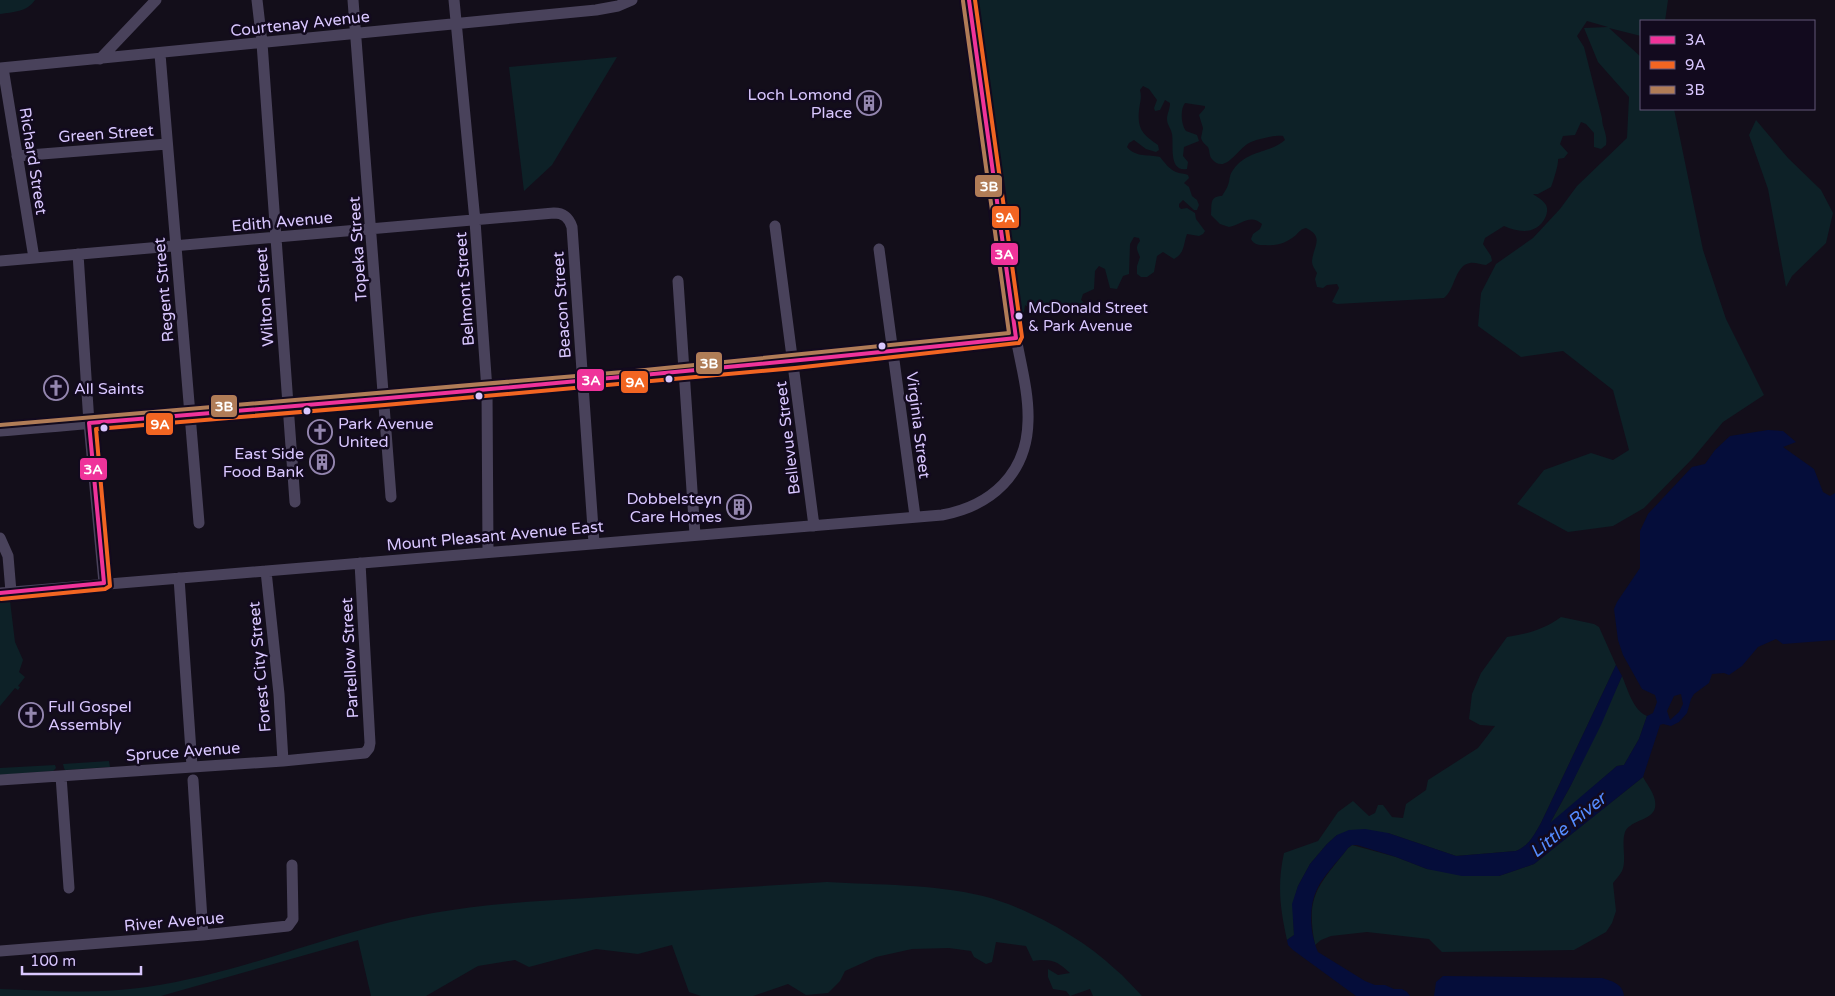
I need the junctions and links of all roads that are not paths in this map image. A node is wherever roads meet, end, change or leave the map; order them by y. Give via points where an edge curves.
1 (156, 0) edge
2 (257, 0) edge
3 (353, 0) edge
4 (454, 0) edge
5 (632, 0) edge
6 (969, 0) edge
7 (457, 24) junction
8 (357, 33) junction
9 (262, 43) junction
10 (160, 54) junction
11 (100, 60) junction
12 (2, 68) edge
13 (168, 144) junction
14 (17, 156) junction
15 (566, 216) joint
16 (475, 221) junction
17 (775, 226) dead end
18 (372, 230) junction
19 (276, 237) junction
20 (176, 246) junction
21 (880, 249) dead end
22 (78, 254) junction
23 (34, 258) junction
24 (0, 261) edge
25 (678, 281) dead end
26 (1016, 338) junction
27 (893, 352) junction
28 (794, 362) junction
29 (683, 372) junction
30 (583, 381) junction
31 (488, 390) junction
32 (384, 400) junction
33 (289, 408) junction
34 (190, 414) junction
35 (89, 423) junction
36 (0, 431) edge
37 (391, 497) dead end
38 (295, 502) dead end
39 (915, 516) junction
40 (199, 524) dead end
41 (814, 526) junction
42 (696, 535) junction
43 (0, 538) edge
44 (594, 543) junction
45 (488, 552) junction
46 (360, 563) junction
47 (266, 570) junction
48 (179, 578) junction
49 (104, 584) junction
50 (6, 592) edge
51 (367, 751) joint
52 (283, 760) junction
53 (192, 766) junction
54 (62, 776) junction
55 (0, 780) edge
56 (192, 780) dead end
57 (292, 865) dead end
58 (69, 888) dead end
59 (203, 935) junction
60 (0, 951) edge

1 - 11 street
2 - 9 street, Wilton Street
3 - 8 street, Topeka Street
4 - 7 street, Belmont Street
5 - 7 street, Courtenay Avenue via 596,10
6 - 26 street, Mount Pleasant Avenue East
7 - 8 street, Courtenay Avenue
7 - 16 street, Belmont Street
8 - 9 street, Courtenay Avenue
8 - 18 street, Topeka Street
9 - 10 street, Courtenay Avenue
9 - 19 street, Wilton Street
10 - 11 street, Courtenay Avenue
10 - 13 street, Regent Street
11 - 12 street, Courtenay Avenue
12 - 14 street, Richard Street
13 - 14 street, Green Street
13 - 20 street, Regent Street
14 - 23 street, Richard Street
15 - 16 street, Edith Avenue via 554,213
15 - 30 street, Beacon Street via 572,227
16 - 18 street, Edith Avenue
16 - 31 street, Belmont Street
17 - 28 street, Bellevue Street
18 - 19 street, Edith Avenue
18 - 32 street, Topeka Street
19 - 20 street, Edith Avenue
19 - 33 street, Wilton Street
20 - 22 street, Edith Avenue
20 - 34 street, Regent Street
21 - 27 street, Virginia Street
22 - 23 street, Edith Avenue
22 - 35 street
23 - 24 street, Edith Avenue
25 - 29 street
26 - 27 street
26 - 39 street, Mount Pleasant Avenue East via 1028,421 1021,456 1015,468 1008,480 990,497 970,508 942,515
27 - 28 street
27 - 39 street, Virginia Street
28 - 29 street
28 - 41 street, Bellevue Street
29 - 30 street
29 - 42 street
30 - 31 street
30 - 44 street, Beacon Street
31 - 32 street
31 - 45 street, Belmont Street
32 - 33 street
32 - 37 street, Topeka Street
33 - 34 street
33 - 38 street, Wilton Street
34 - 35 street
34 - 40 street, Regent Street
35 - 36 street
35 - 49 street
39 - 41 street, Mount Pleasant Avenue East
41 - 42 street, Mount Pleasant Avenue East
42 - 44 street, Mount Pleasant Avenue East
43 - 50 street via 8,556
44 - 45 street, Mount Pleasant Avenue East
45 - 46 street, Mount Pleasant Avenue East
46 - 47 street, Mount Pleasant Avenue East
46 - 51 street, Partellow Street via 370,744
47 - 48 street, Mount Pleasant Avenue East
47 - 52 street, Forest City Street
48 - 49 street, Mount Pleasant Avenue East
48 - 53 street
49 - 50 street, Mount Pleasant Avenue East
51 - 52 street, Spruce Avenue
52 - 53 street, Spruce Avenue
53 - 54 street, Spruce Avenue
54 - 55 street, Spruce Avenue
54 - 58 street
56 - 59 street
57 - 59 street, River Avenue via 293,919 290,925
59 - 60 street, River Avenue

